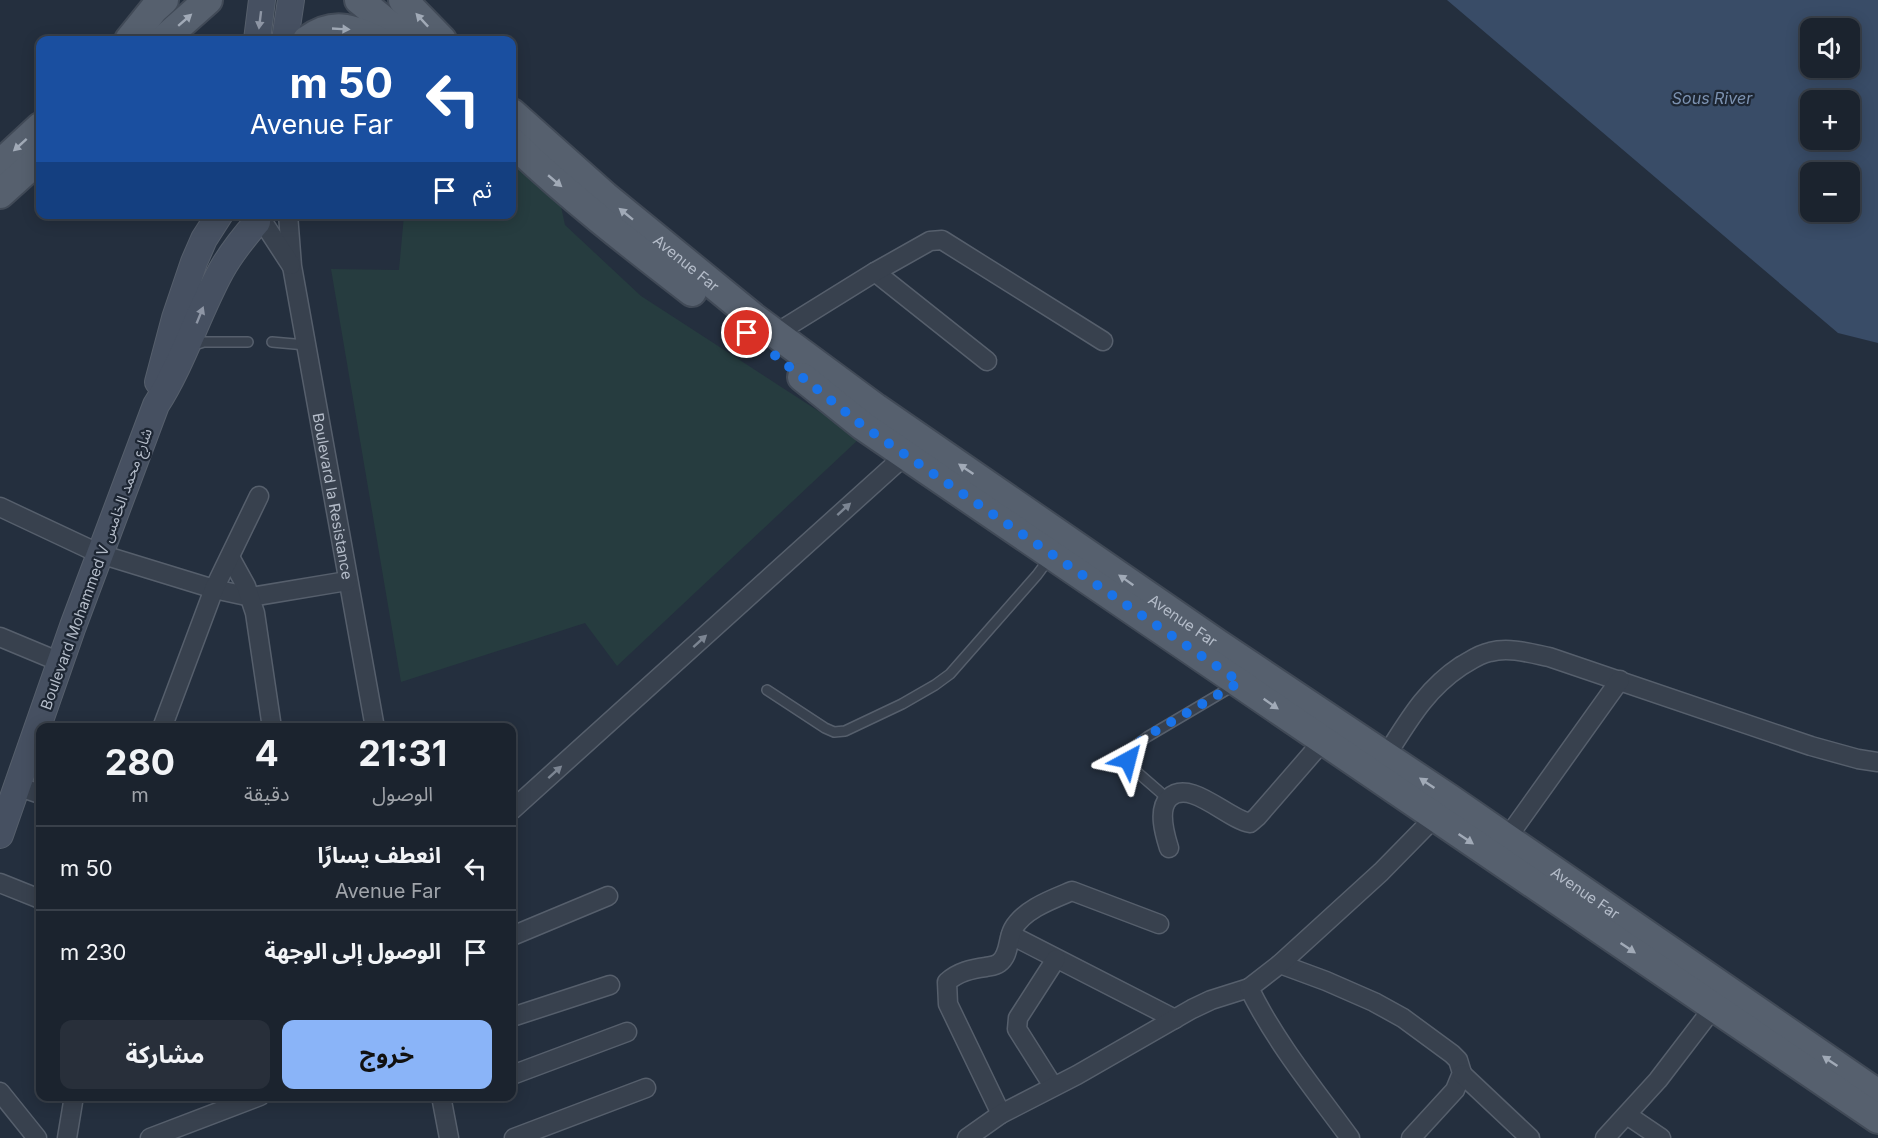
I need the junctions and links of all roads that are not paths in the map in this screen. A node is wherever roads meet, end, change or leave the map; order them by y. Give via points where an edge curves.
1 (208, 0) edge
2 (262, 0) edge
3 (291, 0) edge
4 (359, 0) edge
5 (403, 0) edge
6 (158, 3) edge
7 (132, 36) edge
8 (168, 36) edge
9 (258, 36) edge
10 (286, 36) edge
11 (314, 36) edge
12 (366, 36) edge
13 (403, 36) edge
14 (438, 36) edge
15 (516, 117) edge
16 (36, 131) edge
17 (516, 146) edge
18 (36, 162) edge
19 (0, 164) edge
20 (0, 194) edge
21 (217, 219) edge
22 (259, 219) edge
23 (261, 219) edge
24 (288, 219) edge
25 (292, 266) junction
26 (875, 272) junction
27 (775, 334) junction
28 (1103, 341) dead end
29 (248, 342) dead end
30 (272, 342) dead end
31 (306, 345) junction
32 (187, 347) junction
33 (987, 361) dead end
34 (156, 405) junction
35 (914, 447) junction
36 (259, 496) dead end
37 (0, 507) edge
38 (100, 554) junction
39 (1052, 555) junction
40 (230, 557) junction
41 (347, 581) junction
42 (214, 589) junction
43 (251, 597) junction
44 (0, 637) edge
45 (60, 662) junction
46 (1620, 680) junction
47 (1240, 682) junction
48 (767, 690) dead end
49 (45, 723) edge
50 (164, 723) edge
51 (271, 723) edge
52 (374, 723) edge
53 (1323, 741) junction
54 (36, 761) edge
55 (1878, 762) edge
56 (1380, 765) junction
57 (29, 790) edge
58 (1168, 799) junction
59 (516, 806) edge
60 (1435, 818) junction
61 (0, 835) edge
62 (1169, 848) dead end
63 (1500, 848) junction
64 (0, 883) edge
65 (608, 896) dead end
66 (36, 897) edge
67 (1159, 924) dead end
68 (516, 934) edge
69 (1011, 936) junction
70 (1056, 959) junction
71 (1280, 964) junction
72 (610, 985) dead end
73 (1249, 988) junction
74 (1721, 998) junction
75 (516, 1016) edge
76 (1176, 1019) junction
77 (627, 1032) dead end
78 (516, 1074) edge
79 (1462, 1074) junction
80 (1053, 1086) junction
81 (646, 1088) dead end
82 (0, 1092) edge
83 (1878, 1094) edge
84 (73, 1101) edge
85 (249, 1101) edge
86 (446, 1101) edge
87 (1001, 1114) junction
88 (1627, 1115) junction
89 (1878, 1119) edge
90 (172, 1135) edge
91 (37, 1138) edge
92 (67, 1138) edge
93 (150, 1138) edge
94 (449, 1138) edge
95 (514, 1138) edge
96 (967, 1138) edge
97 (1350, 1138) edge
98 (1411, 1138) edge
99 (1530, 1138) edge
100 (1605, 1138) edge
101 (1661, 1138) edge

8 -> 1 main road
2 -> 9 main road
3 - 10 main road
4 - 13 main road
14 -> 5 main road
6 - 7 main road
11 -> 12 main road via 321,31 345,28
27 -> 15 main road, Avenue Far via 605,196
16 -> 19 main road
17 -> 35 main road, Avenue Far via 625,240 863,426
18 - 20 main road
21 - 34 main road, Boulevard Mohammed V شارع محمد الخامس via 204,239 175,318 158,378
32 -> 22 main road, Boulevard Mohammed V شارع محمد الخامس via 220,272
23 - 25 street, Boulevard la Resistance
24 - 25 street, Boulevard la Resistance
25 - 31 street, Boulevard la Resistance
26 - 27 street
26 - 28 street via 930,241 942,240
26 - 33 street
27 - 35 main road, Avenue Far via 876,408
29 - 32 lane via 204,342
30 - 31 lane
31 - 41 street, Boulevard la Resistance
32 - 34 main road, Boulevard Mohammed V شارع محمد الخامس
34 - 38 main road, Boulevard Mohammed V شارع محمد الخامس
35 - 39 main road, Avenue Far
56 -> 35 main road, Avenue Far via 1218,644
59 -> 35 street
36 - 40 street
37 - 38 street
38 - 42 street
38 - 45 main road, Boulevard Mohammed V شارع محمد الخامس
39 - 47 main road, Avenue Far
39 - 48 lane via 950,674 870,720 834,732
40 - 42 street
40 - 43 street
41 - 43 street
41 - 52 street, Boulevard la Resistance
42 - 43 street
42 - 50 street
43 - 51 street
44 - 45 street
45 - 49 main road, Boulevard Mohammed V شارع محمد الخامس
46 - 55 street via 1811,746
46 - 56 street via 1549,657 1519,651 1489,652 1440,681 1410,716
46 - 63 street
47 -> 53 main road, Avenue Far
47 - 58 lane via 1132,748 1130,766
53 - 56 main road, Avenue Far
53 - 58 street via 1250,823 1238,821 1191,792
54 - 57 main road, Boulevard Mohammed V شارع محمد الخامس
56 - 60 main road, Avenue Far
63 -> 56 main road, Avenue Far
57 - 61 main road, Boulevard Mohammed V شارع محمد الخامس
58 - 62 street via 1163,828
60 -> 63 main road, Avenue Far
60 - 71 street
63 - 74 main road, Avenue Far
64 - 66 street
65 - 68 street
67 - 69 street via 1072,891 1032,910
69 - 70 street
69 - 87 street via 1001,962 954,976 947,982 946,993
70 - 76 street
70 - 80 street via 1018,1018 1017,1029
71 - 73 street
71 - 79 street via 1403,1018 1452,1054
72 - 75 street
73 - 76 street via 1211,1000
73 - 97 street via 1264,1018
83 -> 74 main road, Avenue Far
74 - 88 street
74 - 89 main road, Avenue Far
76 - 80 street
77 - 78 street
79 - 98 street via 1455,1090
79 - 99 street
80 - 87 street
81 - 95 street
82 - 91 street
84 - 92 street
85 - 90 street
86 - 94 street
87 - 96 street
88 - 100 street
88 - 101 street
90 - 93 street

